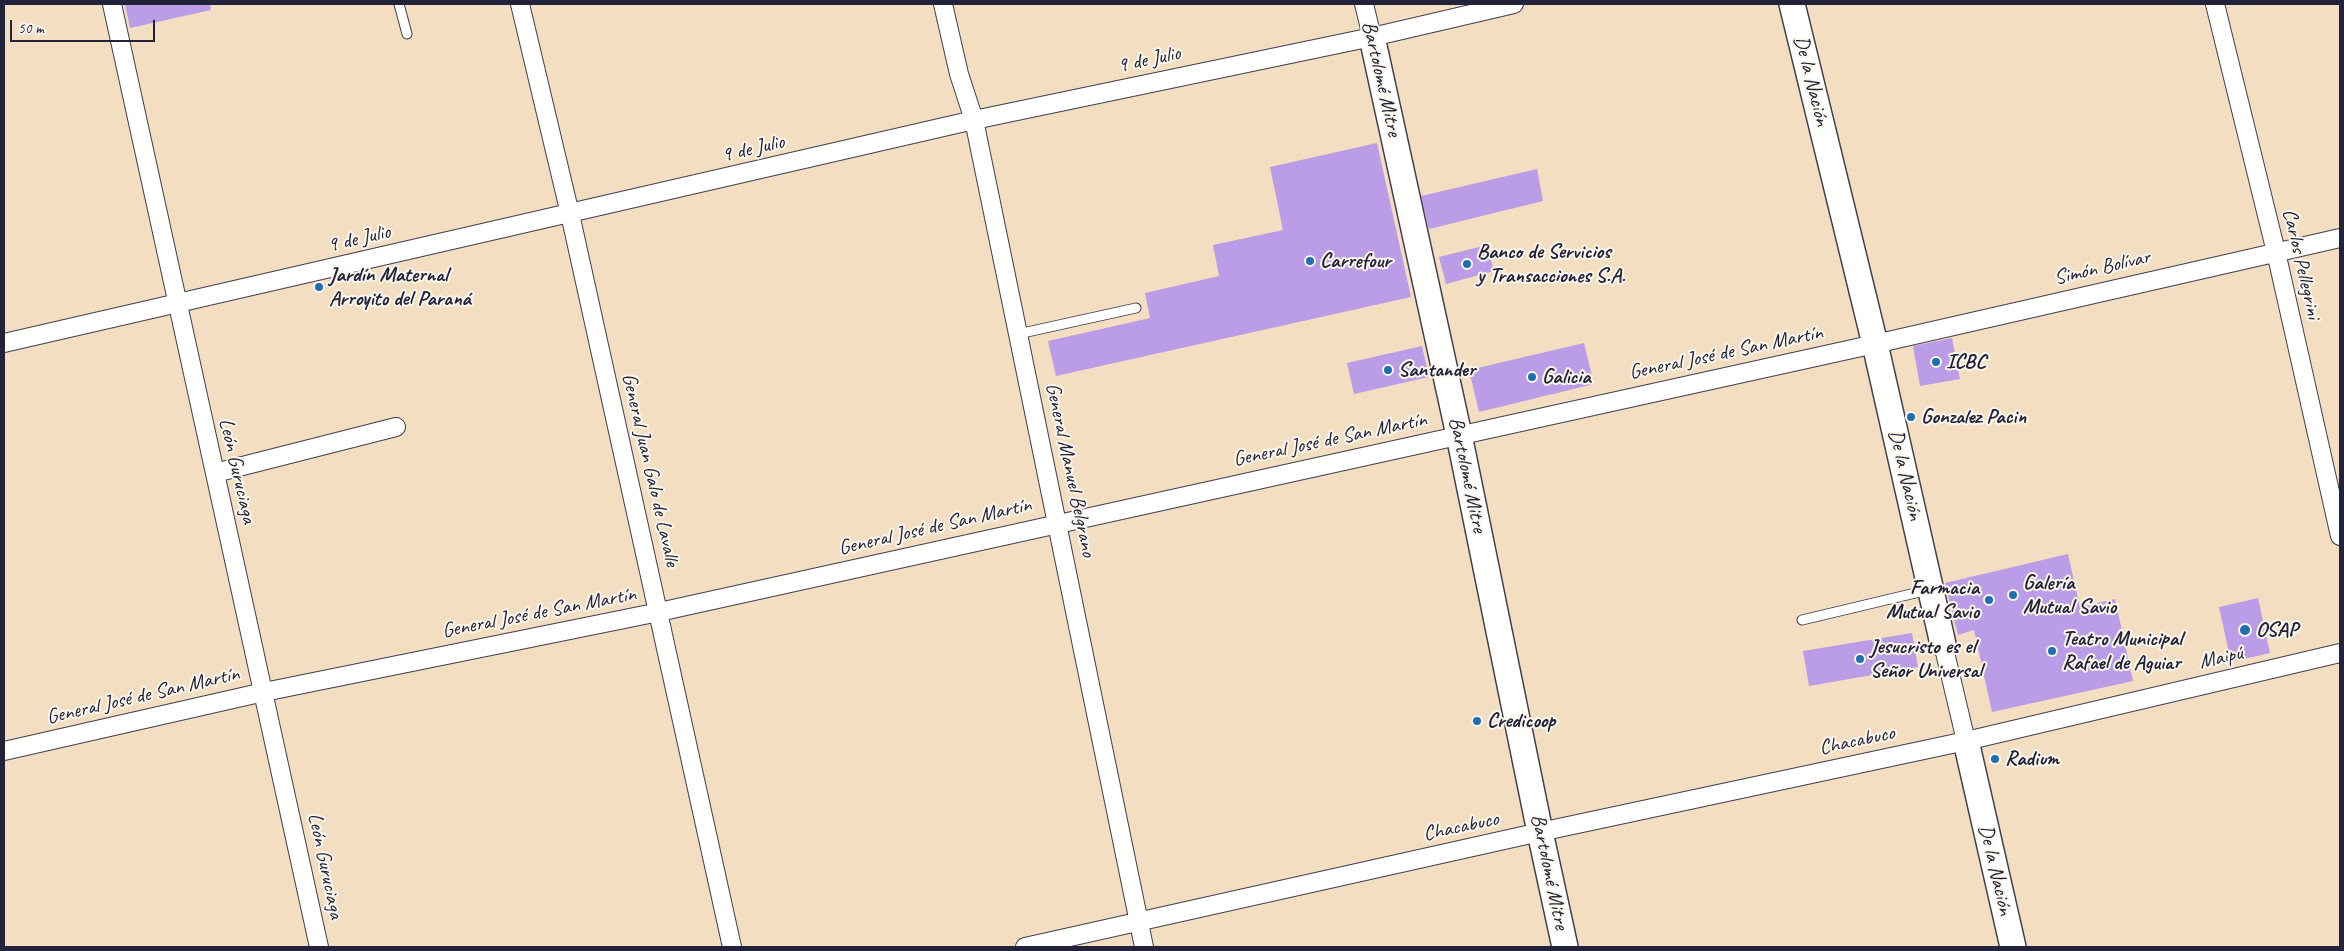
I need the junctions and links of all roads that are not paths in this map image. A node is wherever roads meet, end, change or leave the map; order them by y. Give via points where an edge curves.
1 (112, 4) edge
2 (399, 4) edge
3 (520, 4) edge
4 (943, 4) edge
5 (1364, 4) edge
6 (1514, 4) edge
7 (1792, 4) edge
8 (2215, 4) edge
9 (406, 34) dead end
10 (1372, 37) junction
11 (974, 120) junction
12 (570, 214) junction
13 (2340, 238) edge
14 (2276, 252) junction
15 (177, 303) junction
16 (1136, 308) dead end
17 (1018, 334) junction
18 (4, 343) edge
19 (1875, 344) junction
20 (396, 427) dead end
21 (1459, 435) junction
22 (215, 473) junction
23 (1058, 523) junction
24 (2340, 536) edge
25 (1931, 590) junction
26 (659, 612) junction
27 (1802, 620) dead end
28 (1943, 644) joint
29 (2340, 654) edge
30 (264, 692) junction
31 (1966, 741) junction
32 (4, 751) edge
33 (1540, 832) junction
34 (1138, 921) junction
35 (319, 947) edge
36 (732, 947) edge
37 (1025, 947) edge
38 (1144, 947) edge
39 (1565, 947) edge
40 (2013, 947) edge

1 - 15 street, León Guruciaga
2 - 9 lane
3 - 12 street, General Juan Galo de Lavalle
4 - 11 street, General Manuel Belgrano via 959,74
5 - 10 street, Bartolomé Mitre
6 - 10 street, 9 de Julio
7 - 19 street, De la Nación
8 - 14 street, Carlos Pellegrini
10 - 11 street, 9 de Julio
10 - 21 street, Bartolomé Mitre
11 - 12 street, 9 de Julio
11 - 17 street, General Manuel Belgrano
12 - 15 street, 9 de Julio
12 - 26 street, General Juan Galo de Lavalle
13 - 14 street, Simón Bolívar
14 - 19 street, Simón Bolívar
14 - 24 street, Carlos Pellegrini
15 - 18 street, 9 de Julio
15 - 22 street, León Guruciaga
16 - 17 lane
17 - 23 street, General Manuel Belgrano
19 - 21 street, General José de San Martín
19 - 25 street, De la Nación
20 - 22 street
21 - 23 street, General José de San Martín
21 - 33 street, Bartolomé Mitre
22 - 30 street, León Guruciaga
23 - 26 street, General José de San Martín
23 - 34 street, General Manuel Belgrano
25 - 27 lane
25 - 28 street, De la Nación
26 - 30 street, General José de San Martín
26 - 36 street, General Juan Galo de Lavalle
28 - 31 street, De la Nación
29 - 31 street, Maipú
30 - 32 street, General José de San Martín
30 - 35 street, León Guruciaga
31 - 33 street, Chacabuco
31 - 40 street, De la Nación
33 - 34 street, Chacabuco
33 - 39 street, Bartolomé Mitre
34 - 37 street, Chacabuco
34 - 38 street, General Manuel Belgrano

